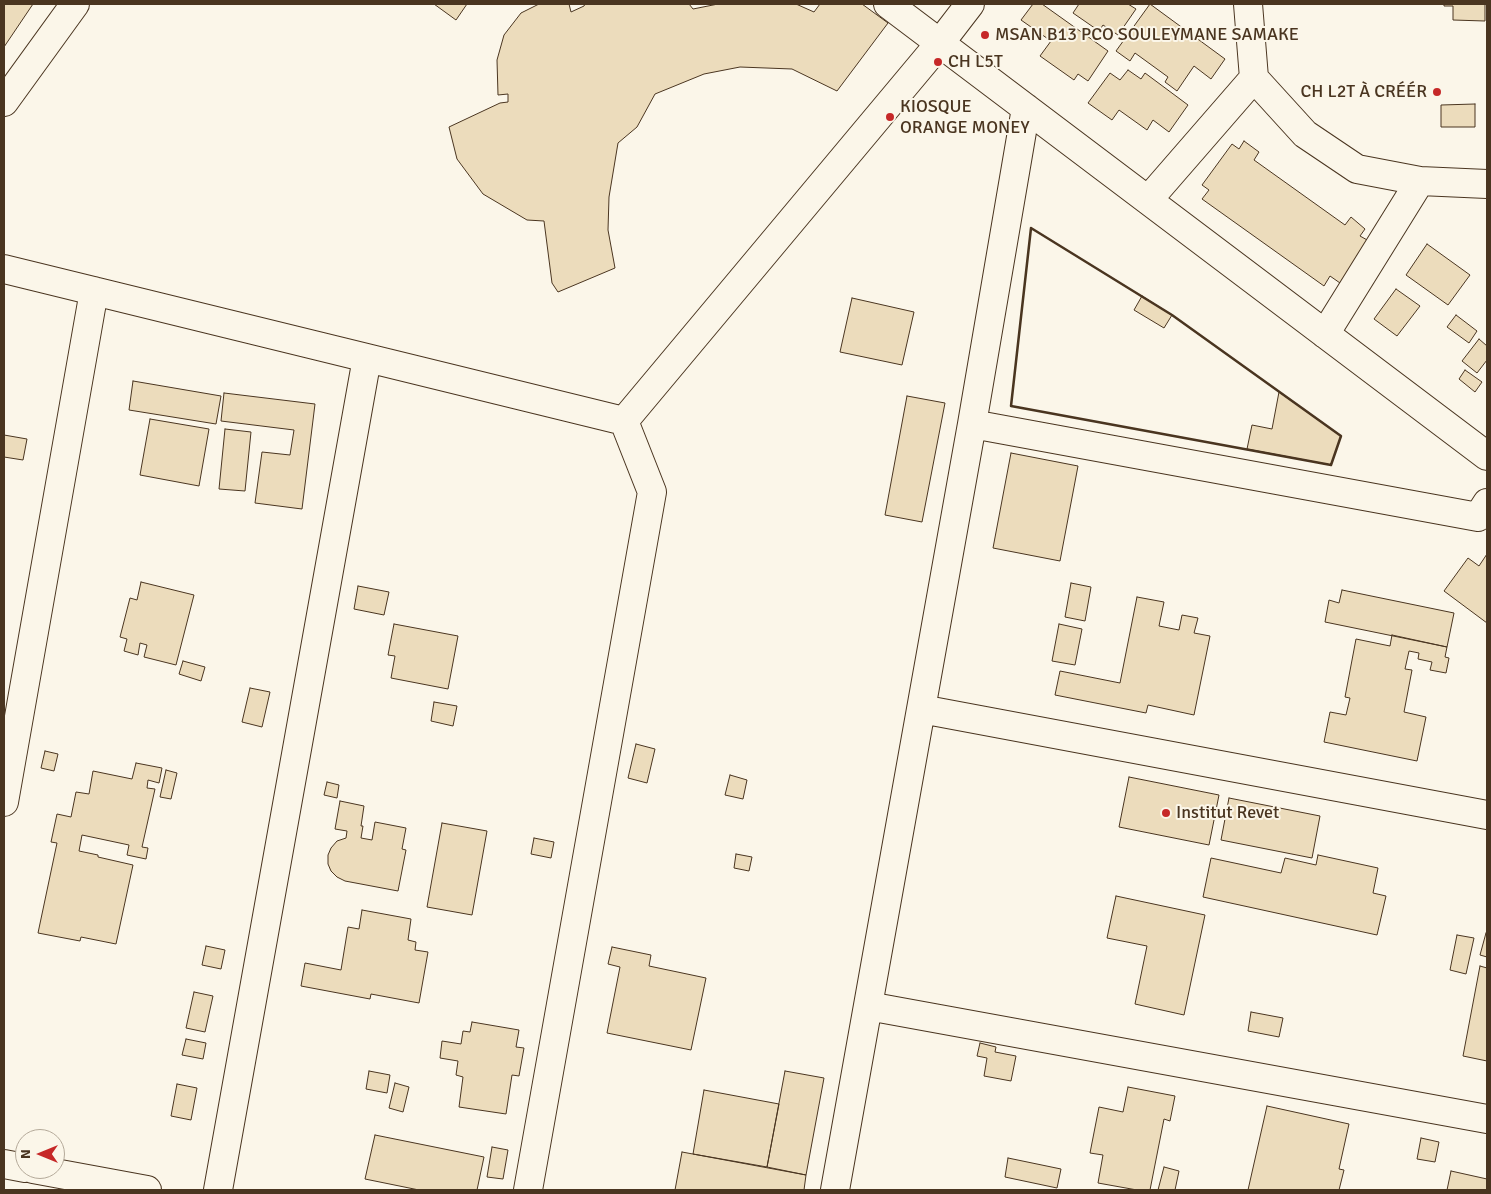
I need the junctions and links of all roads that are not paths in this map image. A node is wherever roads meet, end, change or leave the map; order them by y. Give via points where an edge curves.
1 (75, 4) edge
2 (888, 4) edge
3 (970, 4) edge
4 (1248, 4) edge
5 (940, 43) junction
6 (1254, 78) junction
7 (4, 102) edge
8 (1026, 108) junction
9 (1420, 182) junction
10 (1487, 184) edge
11 (1148, 200) junction
12 (4, 268) edge
13 (94, 291) junction
14 (1325, 334) junction
15 (367, 358) junction
16 (624, 421) junction
17 (972, 424) junction
18 (1487, 456) edge
19 (1487, 504) edge
20 (921, 709) junction
21 (4, 802) edge
22 (1487, 815) edge
23 (868, 1006) junction
24 (1487, 1119) edge
25 (65, 1175) edge
26 (147, 1190) edge
27 (218, 1190) edge
28 (528, 1190) edge
29 (835, 1190) edge

1 - 7 street
2 - 5 street
3 - 5 street
4 - 6 street
5 - 8 street
5 - 16 street
6 - 9 street via 1305,134 1357,169
6 - 11 street
8 - 11 street
8 - 17 street
9 - 10 street
9 - 14 street
11 - 14 street
12 - 13 street
13 - 15 street
13 - 21 street
14 - 18 street
15 - 16 street
15 - 27 street
16 - 28 street via 652,492
17 - 19 street via 1478,516
17 - 20 street
20 - 22 street
20 - 23 street
23 - 24 street
23 - 29 street
25 - 26 street

